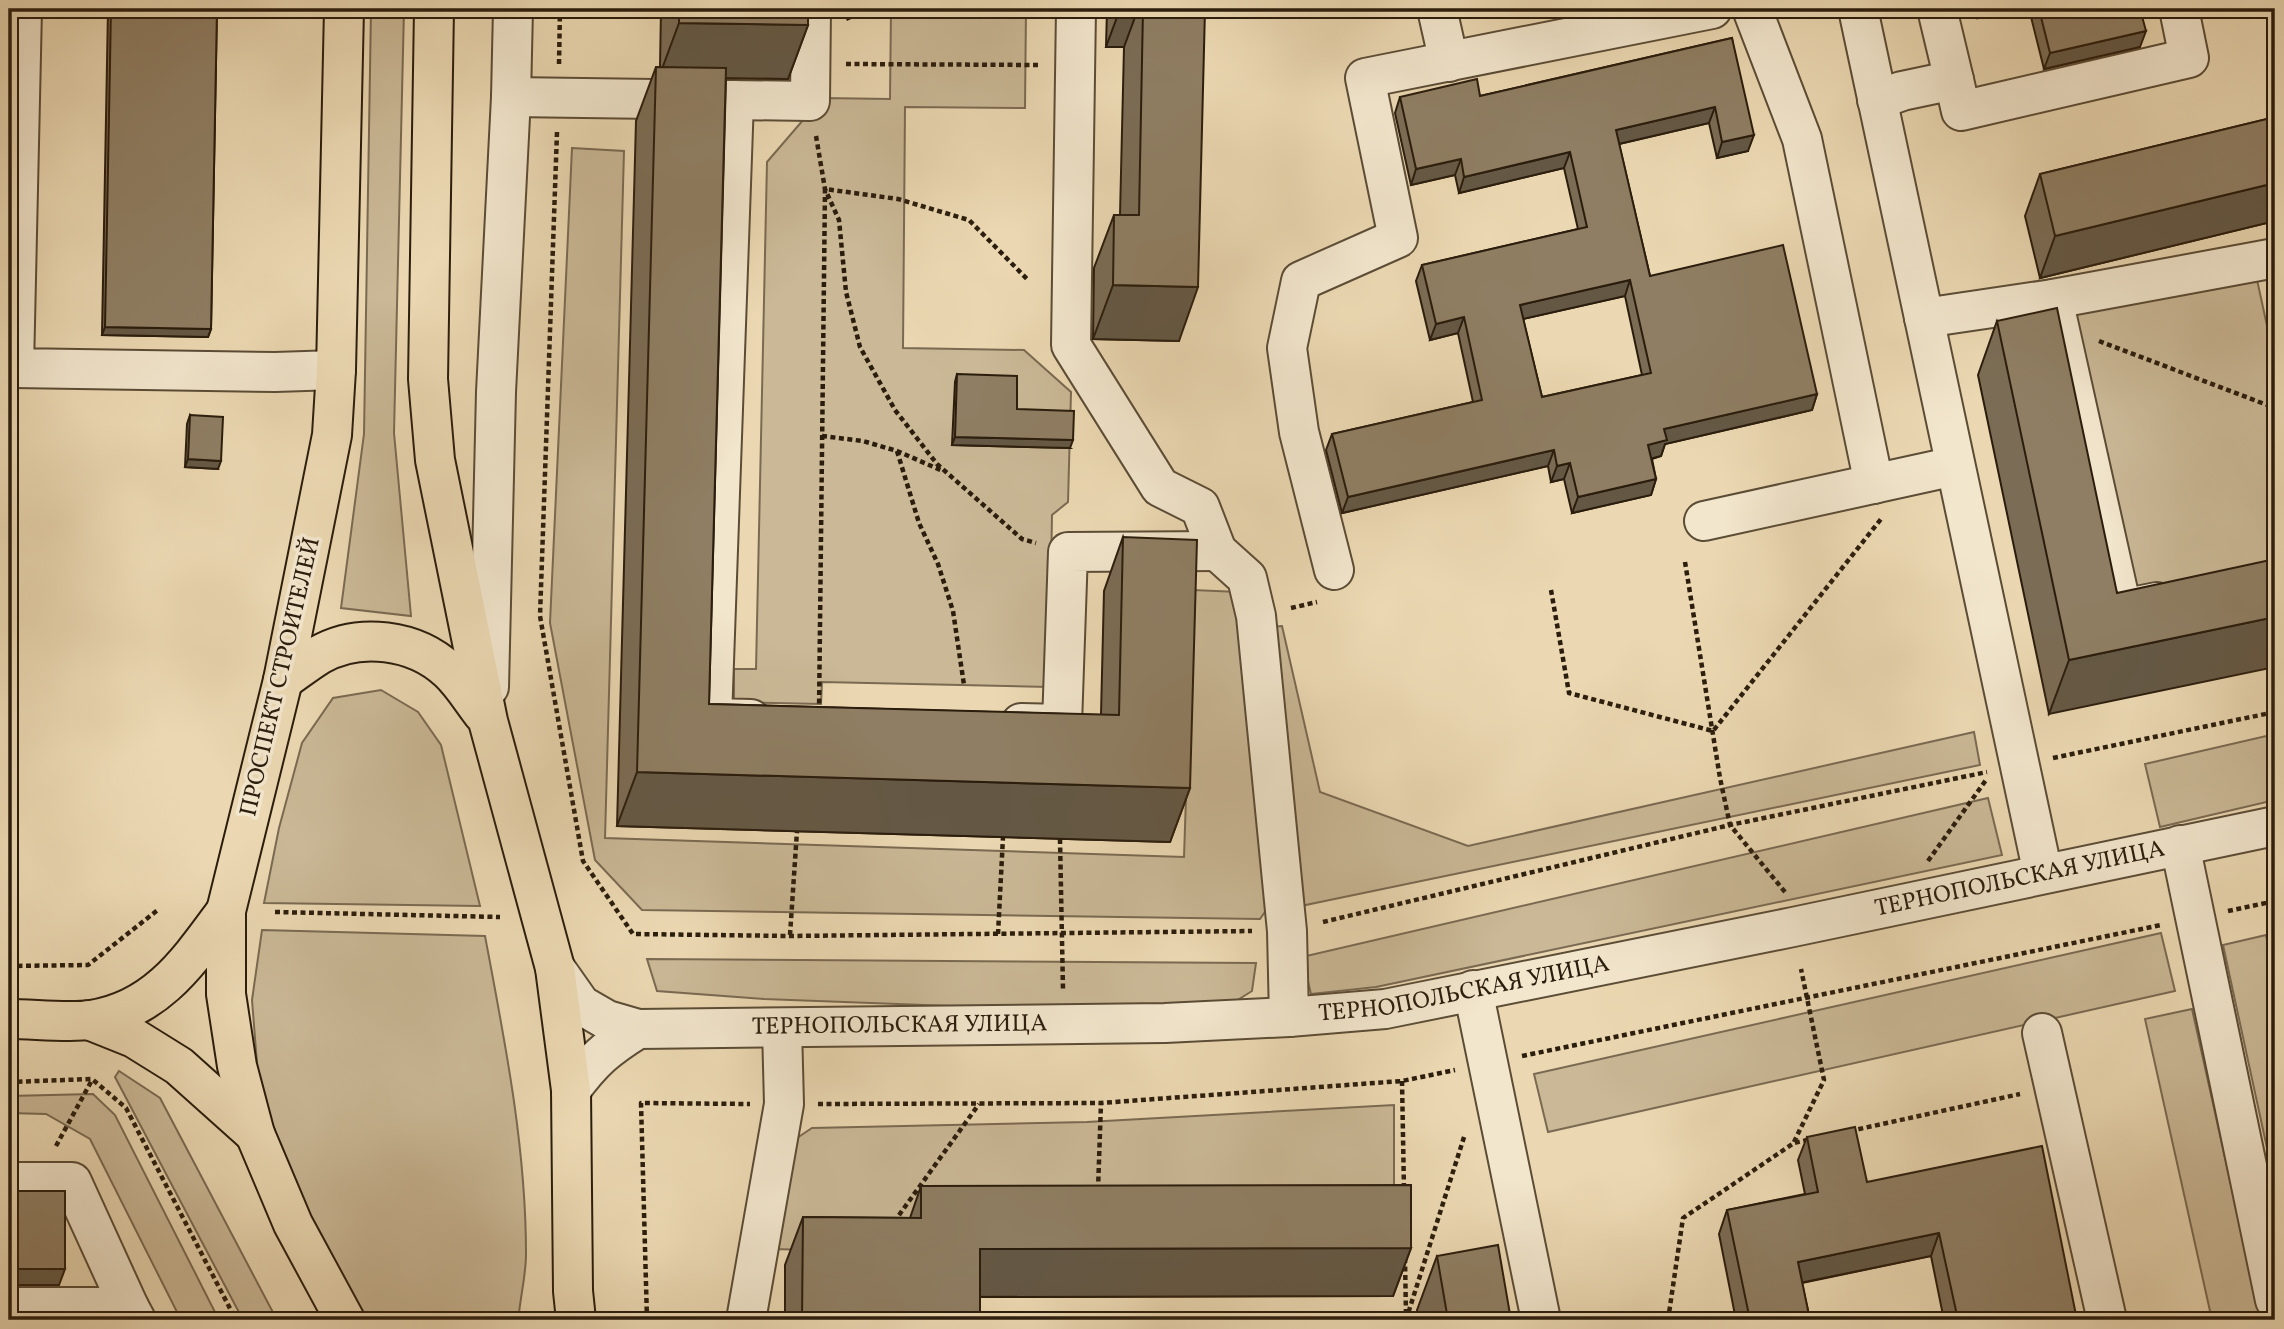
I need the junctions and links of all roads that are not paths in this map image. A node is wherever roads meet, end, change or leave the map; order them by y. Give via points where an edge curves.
1 (22, 9) edge
2 (344, 9) edge
3 (434, 9) edge
4 (513, 9) edge
5 (811, 9) edge
6 (1076, 9) edge
7 (1437, 9) edge
8 (1712, 9) edge
9 (1752, 9) edge
10 (1858, 9) edge
11 (1937, 9) edge
12 (2179, 9) edge
13 (1449, 61) junction
14 (1954, 80) junction
15 (511, 97) junction
16 (734, 100) junction
17 (1877, 100) junction
18 (2275, 258) edge
19 (2056, 312) junction
20 (1924, 318) junction
21 (336, 370) junction
22 (1955, 466) junction
23 (1878, 500) junction
24 (1704, 521) dead end
25 (1217, 551) junction
26 (1334, 570) dead end
27 (2186, 596) edge
28 (283, 680) junction
29 (819, 720) edge
30 (488, 721) junction
31 (981, 723) edge
32 (2275, 826) edge
33 (2180, 845) junction
34 (2043, 874) junction
35 (226, 911) junction
36 (555, 968) junction
37 (1473, 990) junction
38 (1289, 1017) junction
39 (9, 1018) edge
40 (89, 1020) junction
41 (782, 1028) junction
42 (638, 1030) junction
43 (2042, 1033) dead end
44 (571, 1090) junction
45 (255, 1134) junction
46 (22, 1182) edge
47 (2275, 1300) edge
48 (9, 1307) edge
49 (570, 1311) edge
50 (133, 1314) edge
51 (345, 1320) edge
52 (746, 1320) edge
53 (1541, 1320) edge
54 (2108, 1320) edge

1 - 21 street via 14,368
2 - 21 main road, ПРОСПЕКТ СТРОИТЕЛЕЙ
3 - 30 main road via 428,379 435,460
4 - 15 street
5 - 16 street via 810,101
6 - 25 street via 1071,345 1160,487 1200,507
7 - 13 street
8 - 13 street
9 - 23 street via 1802,139
10 - 17 street
11 - 14 street
12 - 14 street via 2189,58 1961,111
13 - 26 street via 1365,78 1398,238 1300,281 1287,348 1299,432
14 - 17 street
15 - 16 street
15 - 30 street via 496,392
16 - 29 street via 712,718
17 - 20 street
18 - 19 street
19 - 20 street
19 - 27 street via 2122,609
20 - 22 street
21 - 28 main road, ПРОСПЕКТ СТРОИТЕЛЕЙ via 332,435
22 - 23 street
22 - 34 street
23 - 24 street
25 - 31 street via 1068,552 1062,724
25 - 38 street via 1247,578 1256,615 1287,931
28 - 30 main road via 321,654 352,643 385,641 417,649 449,671
28 - 35 main road, ПРОСПЕКТ СТРОИТЕЛЕЙ
30 - 36 main road
32 - 33 street, ТЕРНОПОЛЬСКАЯ УЛИЦА
33 - 34 street, ТЕРНОПОЛЬСКАЯ УЛИЦА
33 - 47 street
34 - 37 street, ТЕРНОПОЛЬСКАЯ УЛИЦА
35 - 40 main road via 185,967 154,995 121,1012
35 - 45 main road, ПРОСПЕКТ СТРОИТЕЛЕЙ via 226,994 237,1066
36 - 42 street, ТЕРНОПОЛЬСКАЯ УЛИЦА via 581,1005
36 - 44 main road
37 - 38 street, ТЕРНОПОЛЬСКАЯ УЛИЦА via 1385,1009
37 - 53 street
38 - 41 street, ТЕРНОПОЛЬСКАЯ УЛИЦА
39 - 40 main road
40 - 45 main road via 134,1038 179,1066
41 - 42 street, ТЕРНОПОЛЬСКАЯ УЛИЦА
41 - 52 street via 784,1104
42 - 44 street, ТЕРНОПОЛЬСКАЯ УЛИЦА via 610,1046
43 - 54 street
44 - 49 main road
45 - 51 main road, ПРОСПЕКТ СТРОИТЕЛЕЙ via 293,1224
46 - 50 street via 72,1182
48 - 50 street

